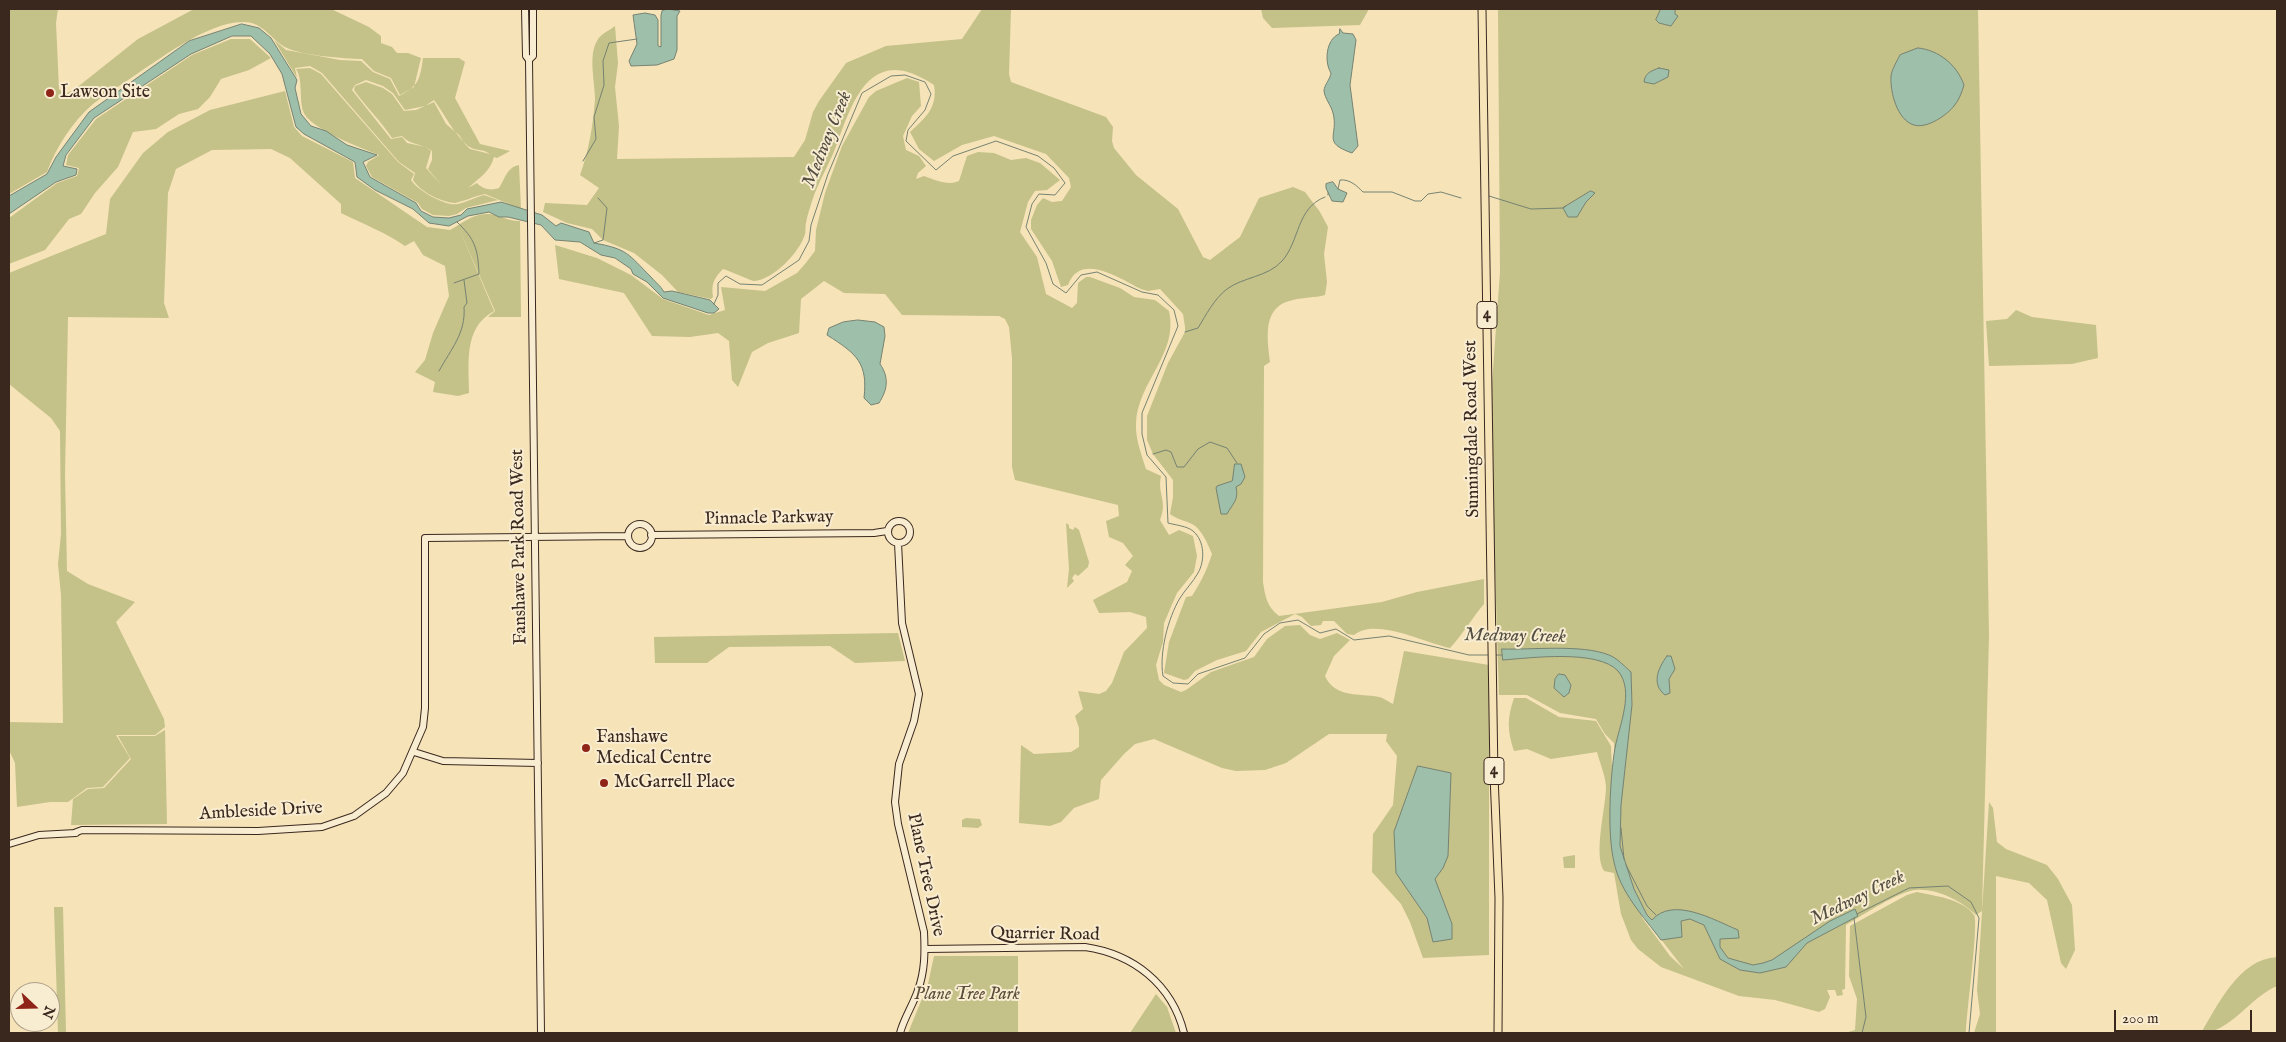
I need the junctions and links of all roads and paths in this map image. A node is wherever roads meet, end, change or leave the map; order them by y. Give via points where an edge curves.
1 (525, 9) edge
2 (533, 9) edge
3 (1482, 9) edge
4 (529, 60) junction
5 (887, 531) junction
6 (651, 535) junction
7 (628, 536) junction
8 (535, 537) junction
9 (898, 543) junction
10 (414, 752) junction
11 (538, 763) junction
12 (9, 844) edge
13 (925, 949) junction
14 (541, 1033) edge
15 (900, 1033) edge
16 (1184, 1033) edge
17 (1498, 1033) edge

1 - 4 street, Fanshawe Park Road West via 526,56
2 - 4 street, Fanshawe Park Road West via 533,56
3 - 17 main road, Sunningdale Road West / 4
4 - 8 street, Fanshawe Park Road West
5 - 6 street, Pinnacle Parkway
5 - 9 street via 891,541
5 - 9 street via 895,521 908,525 908,539
6 - 7 street via 648,527 639,524 632,527
6 - 7 street via 649,543 641,547 631,544
7 - 8 street
8 - 10 street, Ambleside Drive via 425,538 425,712
8 - 11 street, Fanshawe Park Road West
9 - 13 street, Plane Tree Drive via 902,623 919,694 914,721 899,764 895,802
10 - 11 street via 443,761
10 - 12 street, Ambleside Drive via 386,793 354,816 322,827 258,831 82,830 40,835
11 - 14 street, Fanshawe Park Road West
13 - 15 street, Plane Tree Drive via 918,991
13 - 16 street, Quarrier Road via 1085,947 1104,950 1150,974 1174,1005

